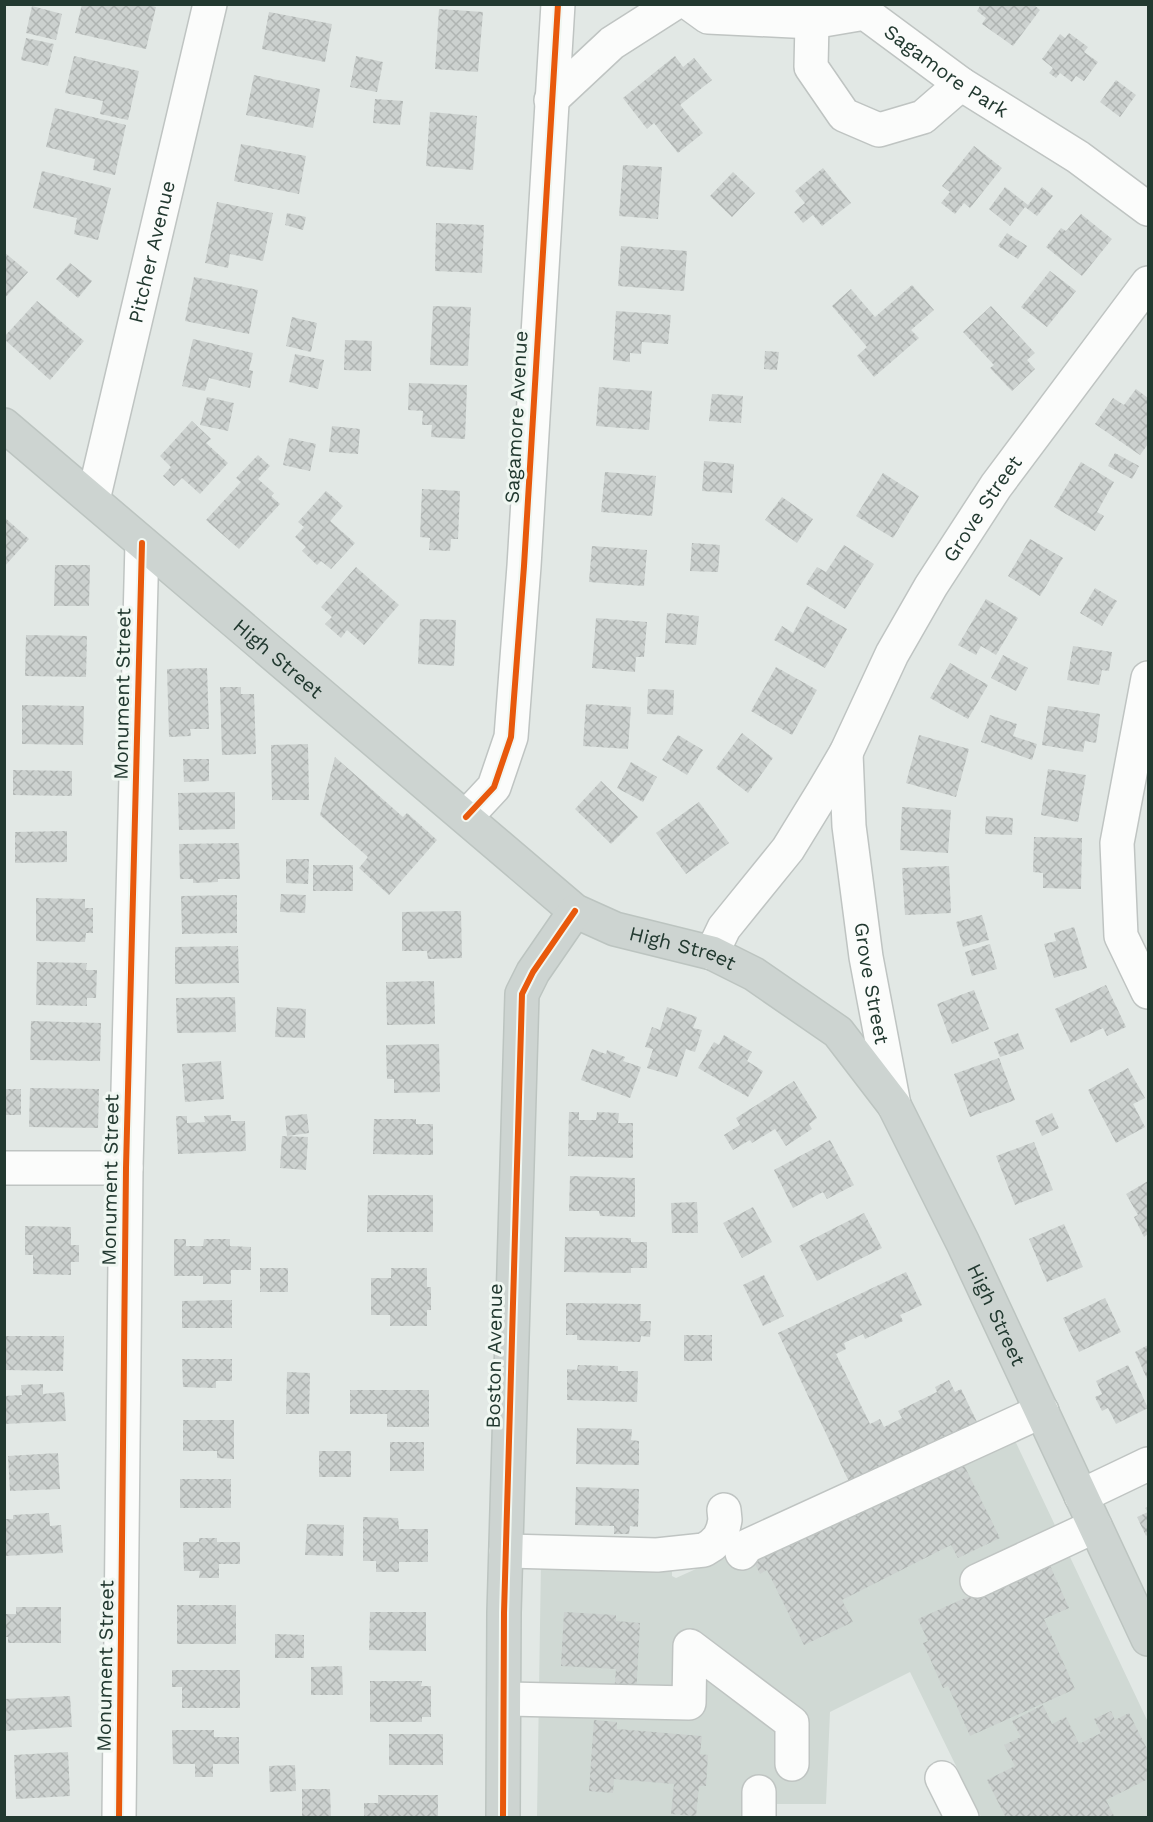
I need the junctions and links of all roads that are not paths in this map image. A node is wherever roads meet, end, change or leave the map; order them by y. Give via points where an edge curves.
1 (210, 4) edge
2 (558, 4) edge
3 (673, 4) edge
4 (690, 4) edge
5 (865, 9) edge
6 (812, 21) junction
7 (961, 84) junction
8 (551, 100) junction
9 (1149, 209) edge
10 (1149, 283) edge
11 (4, 425) edge
12 (93, 500) junction
13 (142, 543) junction
14 (1149, 678) edge
15 (846, 753) junction
16 (466, 817) junction
17 (575, 911) junction
18 (712, 953) junction
19 (1149, 992) edge
20 (894, 1105) junction
21 (4, 1168) edge
22 (126, 1168) junction
23 (1041, 1411) junction
24 (1149, 1464) edge
25 (1081, 1496) junction
26 (724, 1510) dead end
27 (1095, 1526) junction
28 (506, 1551) junction
29 (742, 1553) dead end
30 (977, 1581) dead end
31 (1149, 1639) edge
32 (504, 1699) junction
33 (792, 1764) dead end
34 (942, 1778) dead end
35 (119, 1818) edge
36 (503, 1818) edge
37 (962, 1818) edge

1 - 12 street, Pitcher Avenue
2 - 8 street, Sagamore Avenue
3 - 8 street via 612,43
4 - 6 street, Sagamore Park via 708,16
5 - 6 street, Sagamore Park
5 - 7 street, Sagamore Park
6 - 7 street via 812,67 844,115 879,130 923,117
7 - 9 street, Sagamore Park via 1078,158
8 - 16 street, Sagamore Avenue via 511,737 494,787
10 - 15 street, Grove Street via 996,486 931,586 892,654
11 - 12 main road, High Street
12 - 13 main road, High Street
13 - 16 main road, High Street
13 - 22 street, Monument Street
14 - 19 street via 1117,843 1121,936
15 - 18 street, Grove Street via 788,849 724,928
15 - 20 street, Grove Street via 849,826 866,957
16 - 17 main road, High Street
17 - 18 main road, High Street via 615,929
17 - 28 main road, Boston Avenue via 522,994
18 - 20 main road, High Street via 754,974 838,1032
20 - 23 main road, High Street
21 - 22 street
22 - 35 street, Monument Street
23 - 25 main road, High Street
23 - 29 street via 747,1546
24 - 25 street
25 - 27 main road, High Street
26 - 28 street via 719,1538 704,1550 657,1555
27 - 30 street
27 - 31 main road, High Street
28 - 32 main road, Boston Avenue
32 - 33 street via 689,1703 690,1646 792,1723
32 - 36 main road, Boston Avenue
34 - 37 street

